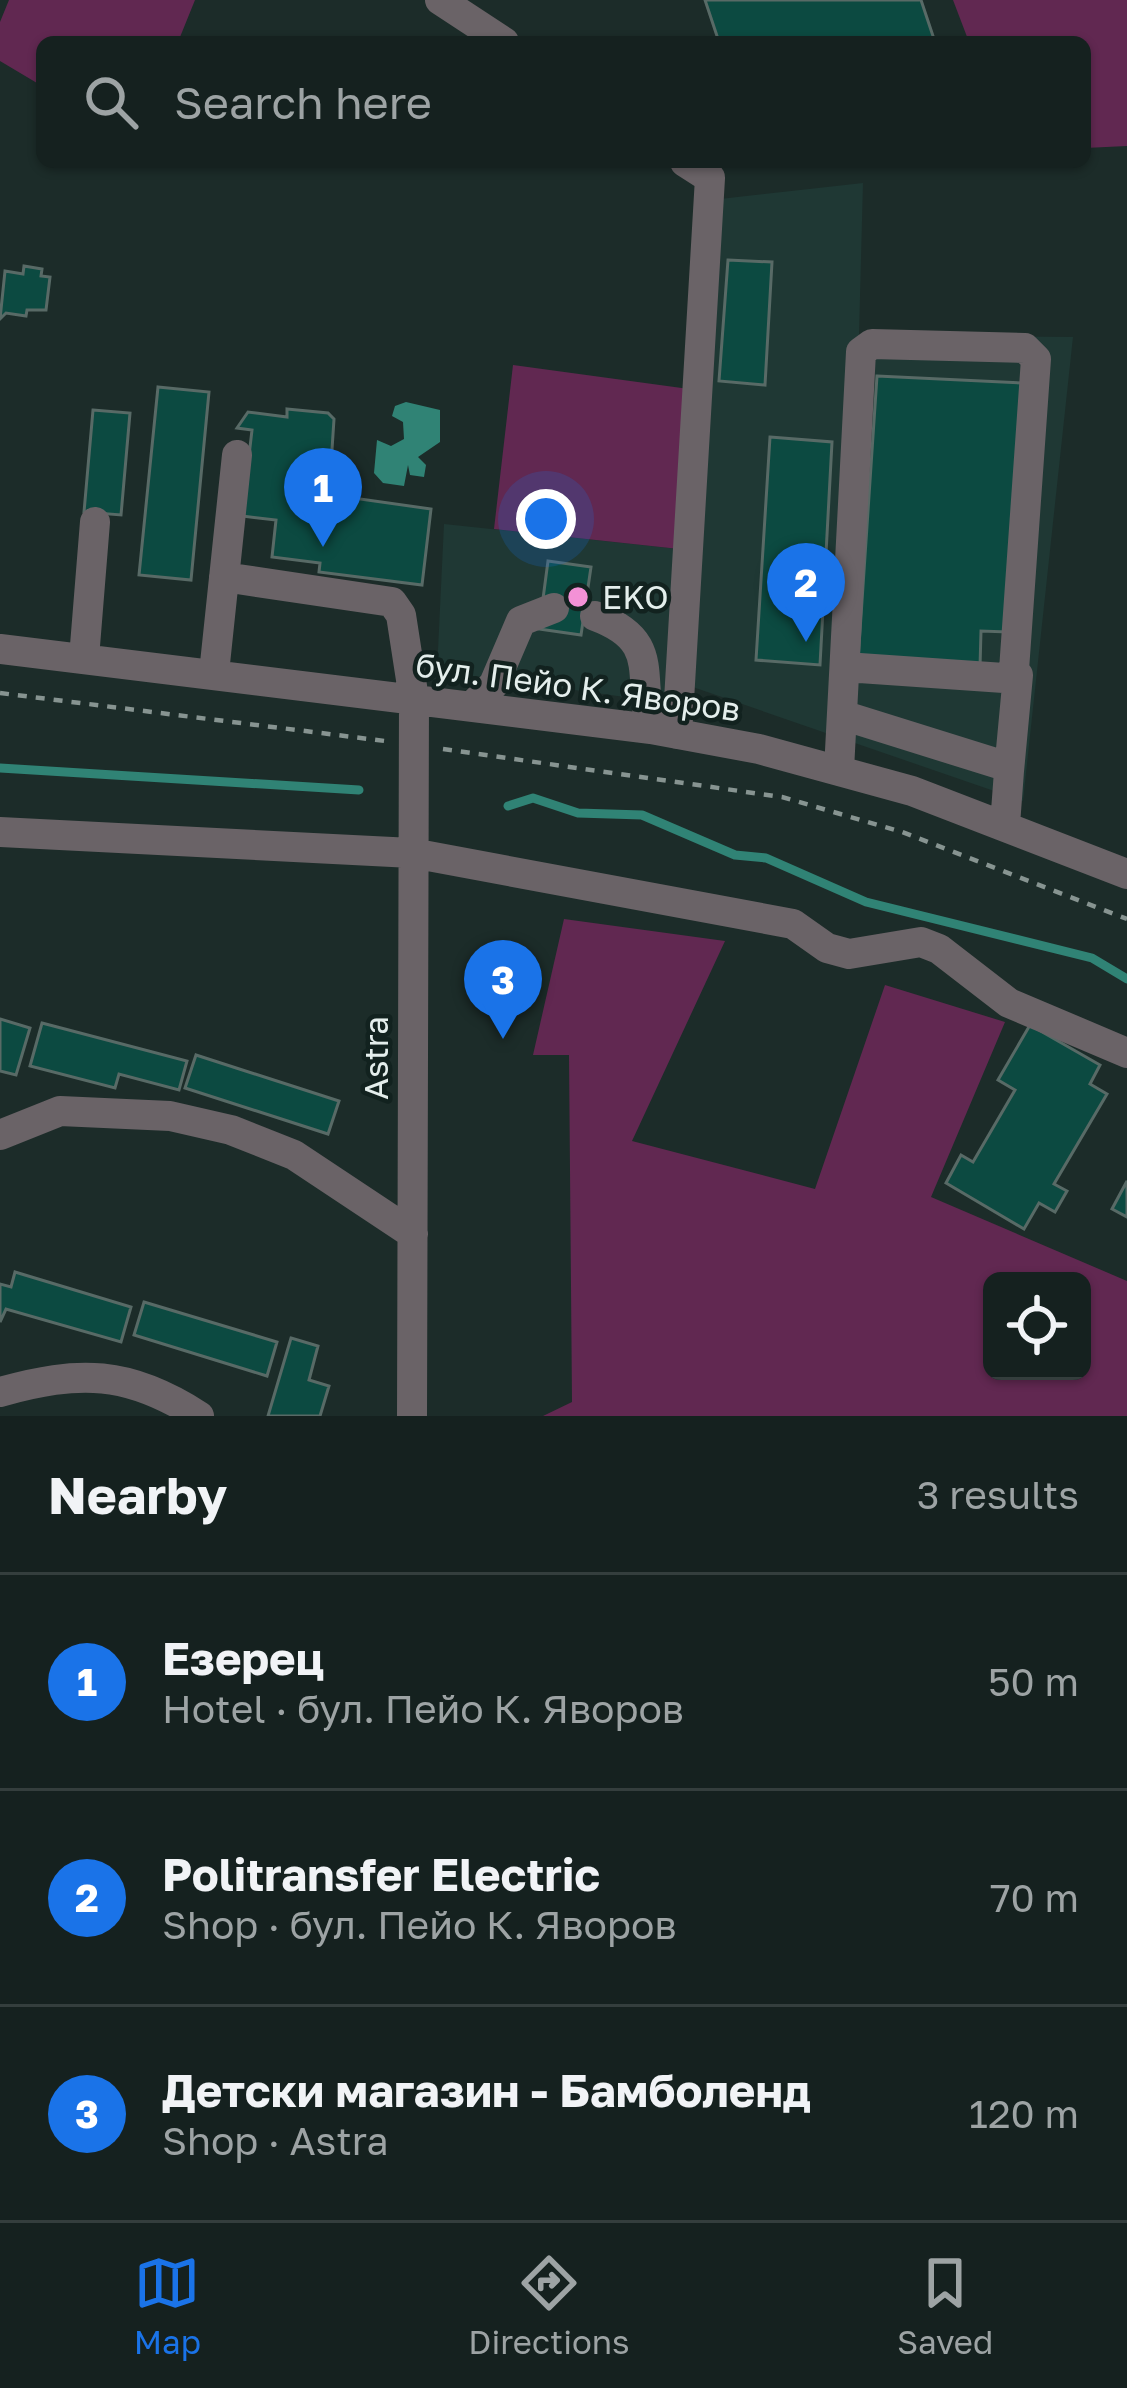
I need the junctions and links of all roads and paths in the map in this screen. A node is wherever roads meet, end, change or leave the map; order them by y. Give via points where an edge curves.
1 (440, 0) edge
2 (495, 36) edge
3 (694, 168) edge
4 (237, 455) dead end
5 (95, 522) dead end
6 (224, 578) junction
7 (554, 608) dead end
8 (595, 616) dead end
9 (0, 649) edge
10 (84, 658) junction
11 (845, 667) junction
12 (1014, 670) junction
13 (214, 673) junction
14 (0, 693) edge
15 (414, 699) junction
16 (472, 706) junction
17 (842, 715) junction
18 (664, 731) junction
19 (414, 745) junction
20 (839, 770) junction
21 (1009, 772) junction
22 (1006, 825) junction
23 (0, 832) edge
24 (412, 853) junction
25 (1127, 874) edge
26 (1127, 919) edge
27 (1127, 1053) edge
28 (0, 1135) edge
29 (412, 1234) junction
30 (0, 1392) edge
31 (199, 1416) edge
32 (412, 1416) edge

1 - 2 street
3 - 18 street via 710,178
4 - 6 street
5 - 10 street
6 - 13 street
6 - 15 street, Astra via 392,602
7 - 16 street via 521,620 494,684
8 - 18 street via 641,647 642,694
9 - 10 street, бул. Пейо К. Яворов
10 - 13 street, бул. Пейо К. Яворов
11 - 12 street via 1004,678
11 - 12 street via 861,352 872,344 1024,348 1036,358
11 - 17 street
12 - 21 street
13 - 15 street, бул. Пейо К. Яворов
14 - 19 path
15 - 16 street, бул. Пейо К. Яворов
15 - 19 street, Astra
16 - 18 street, бул. Пейо К. Яворов
17 - 20 street
17 - 21 street
18 - 20 street, бул. Пейо К. Яворов
19 - 24 street, Astra
19 - 26 path via 782,797 902,832
20 - 22 street, бул. Пейо К. Яворов
21 - 22 street
22 - 25 street, бул. Пейо К. Яворов
23 - 24 street
24 - 27 street via 793,924 849,954 921,942 1009,1003
24 - 29 street, Astra
28 - 29 street via 60,1111 170,1116 231,1130 294,1155
29 - 32 street, Astra
30 - 31 street via 104,1375

